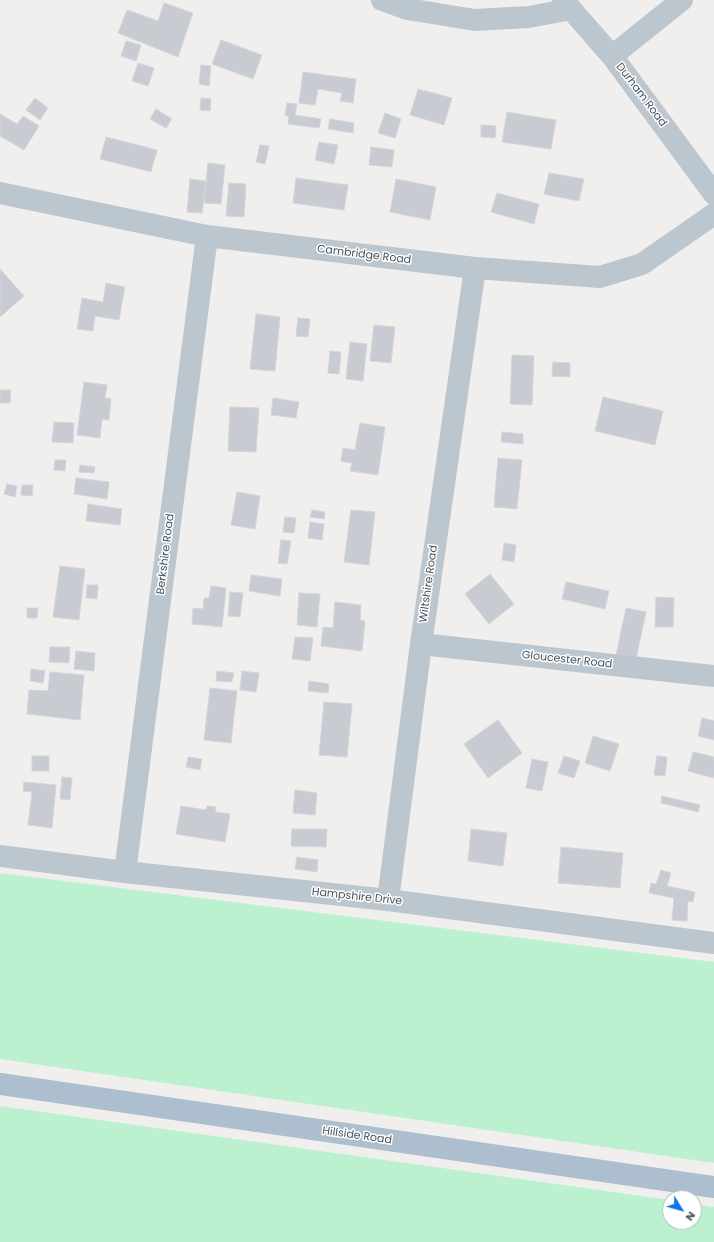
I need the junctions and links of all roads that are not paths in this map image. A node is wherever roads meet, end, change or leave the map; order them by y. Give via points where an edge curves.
1 (382, 0) edge
2 (682, 0) edge
3 (567, 5) edge
4 (612, 56) junction
5 (0, 193) edge
6 (714, 194) edge
7 (714, 214) edge
8 (207, 236) junction
9 (475, 268) junction
10 (421, 644) junction
11 (714, 676) edge
12 (0, 856) edge
13 (125, 872) junction
14 (388, 900) junction
15 (714, 943) edge
16 (0, 1084) edge
17 (714, 1187) edge

1 - 3 street via 407,9 475,20 529,17
2 - 4 street
3 - 4 street, Durham Road
4 - 6 street, Durham Road
5 - 8 street, Cambridge Road
7 - 9 street, Cambridge Road via 642,264 600,277
8 - 9 street, Cambridge Road
8 - 13 street, Berkshire Road
9 - 10 street, Wiltshire Road
10 - 11 street, Gloucester Road
10 - 14 street, Wiltshire Road
12 - 13 street, Hampshire Drive
13 - 14 street, Hampshire Drive
14 - 15 street, Hampshire Drive
16 - 17 main road, Hillside Road

